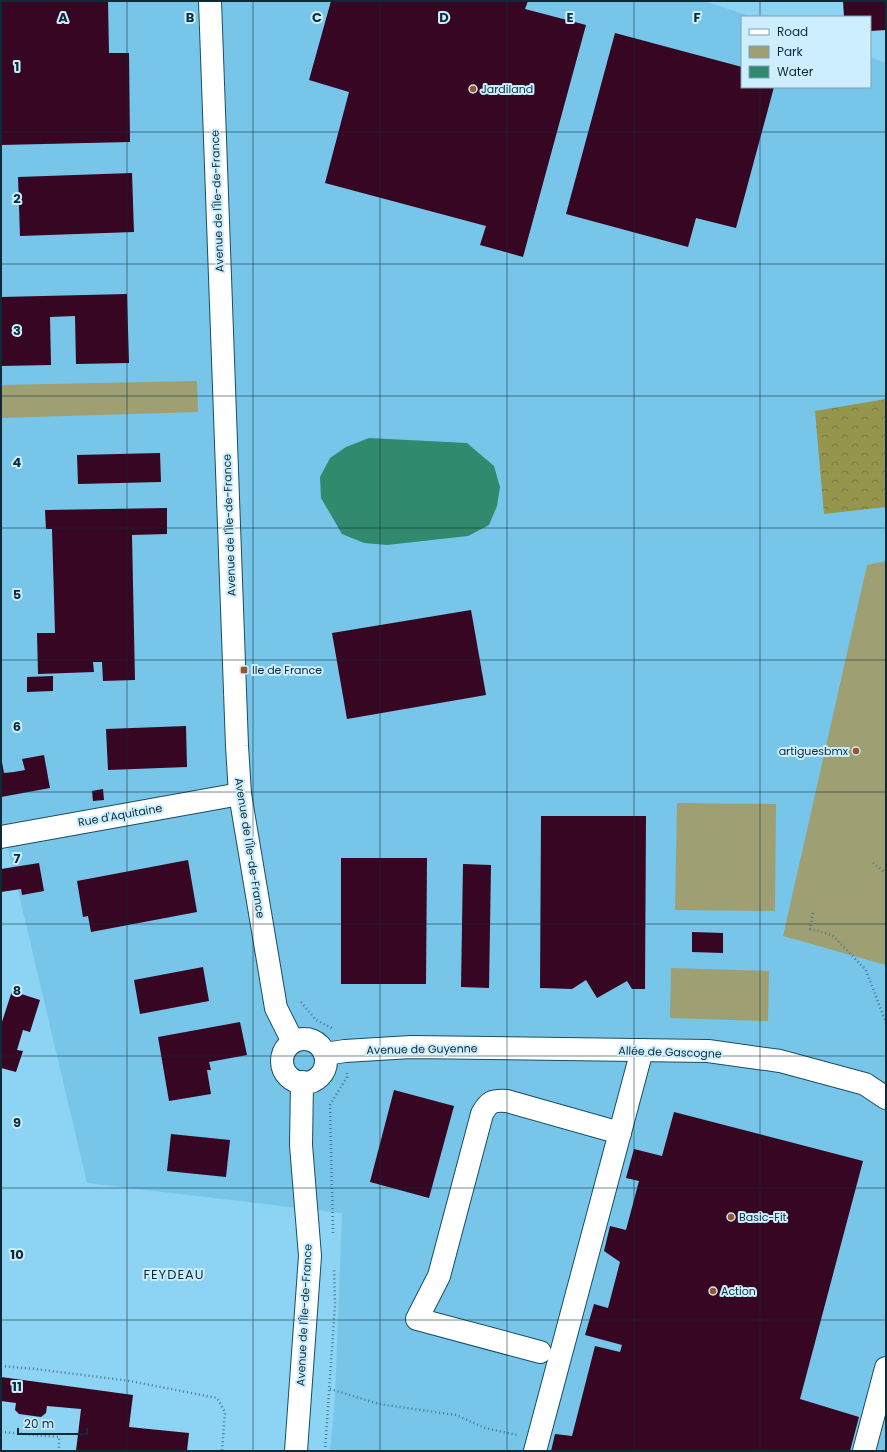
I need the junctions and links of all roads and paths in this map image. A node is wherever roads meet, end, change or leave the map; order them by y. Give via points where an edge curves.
1 (210, 1) edge
2 (240, 794) junction
3 (1, 836) edge
4 (873, 863) dead end
5 (886, 873) edge
6 (813, 913) dead end
7 (886, 1023) edge
8 (293, 1042) junction
9 (518, 1048) joint
10 (642, 1050) junction
11 (325, 1054) junction
12 (302, 1082) junction
13 (886, 1098) edge
14 (620, 1133) junction
15 (441, 1339) dead end
16 (540, 1352) dead end
17 (1, 1366) edge
18 (886, 1368) edge
19 (556, 1370) junction
20 (330, 1388) dead end
21 (1, 1432) edge
22 (536, 1445) edge
23 (59, 1451) edge
24 (222, 1451) edge
25 (296, 1451) edge
26 (864, 1451) edge

1 - 2 street, Avenue de l'Île-de-France
2 - 3 street, Rue d'Aquitaine
2 - 8 street, Avenue de l'Île-de-France via 276,1008
4 - 5 path
6 - 7 path via 810,929 832,935 866,970
8 - 11 street via 312,1041 318,1044
8 - 12 street via 284,1052 283,1066 290,1077
9 - 10 street, Allée de Gascogne
9 - 11 street, Avenue de Guyenne via 411,1047
10 - 13 street, Allée de Gascogne via 708,1051 780,1061 866,1084
10 - 14 street
11 - 12 street via 325,1068 321,1074 309,1082
12 - 25 street, Avenue de l'Île-de-France via 301,1145 310,1256
14 - 16 street via 507,1101 497,1100 487,1105 482,1114 439,1276 417,1319
14 - 19 street
15 - 19 street
17 - 24 path via 130,1381 217,1398 225,1412
18 - 26 street
19 - 22 street
20 - 22 path via 379,1404 456,1415 484,1428
21 - 23 path via 59,1437

